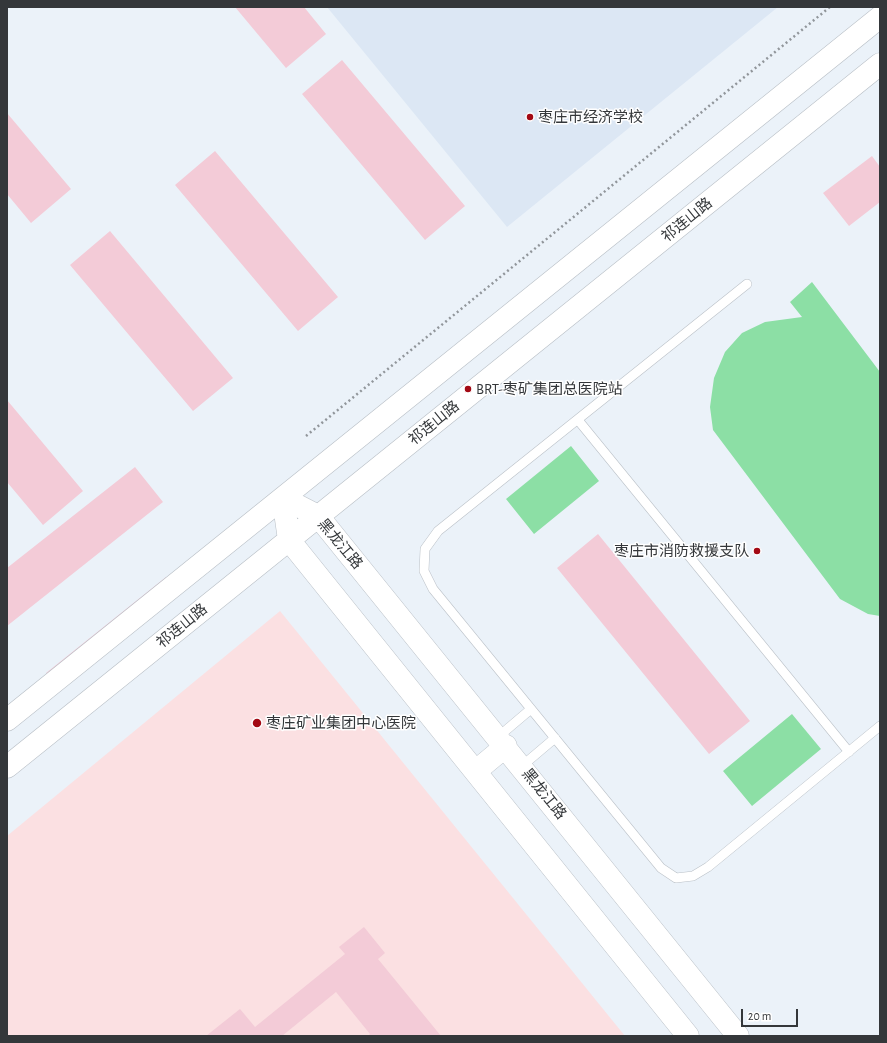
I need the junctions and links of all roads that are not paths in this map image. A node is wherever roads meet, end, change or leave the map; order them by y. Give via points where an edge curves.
1 (880, 17) edge
2 (880, 64) edge
3 (747, 284) dead end
4 (578, 420) junction
5 (282, 498) junction
6 (318, 516) junction
7 (289, 540) junction
8 (531, 709) junction
9 (7, 720) edge
10 (880, 726) edge
11 (555, 738) junction
12 (502, 742) junction
13 (849, 752) junction
14 (522, 766) junction
15 (7, 767) edge
16 (476, 771) junction
17 (688, 1036) edge
18 (738, 1036) edge

1 - 5 main road
2 - 6 main road, 祁连山路
3 - 4 lane
4 - 8 lane via 438,531 424,549 424,571 433,589
4 - 13 lane
5 - 6 main road, 黑龙江路
5 - 7 main road
5 - 9 main road
6 - 7 main road, 祁连山路
6 - 12 main road, 黑龙江路
7 - 15 main road, 祁连山路
7 - 16 main road
8 - 11 lane
8 - 12 lane
10 - 13 lane
11 - 13 lane via 661,868 676,878 693,876 708,867
11 - 14 lane
12 - 14 main road, 黑龙江路
12 - 16 main road
14 - 18 main road, 黑龙江路
16 - 17 main road

